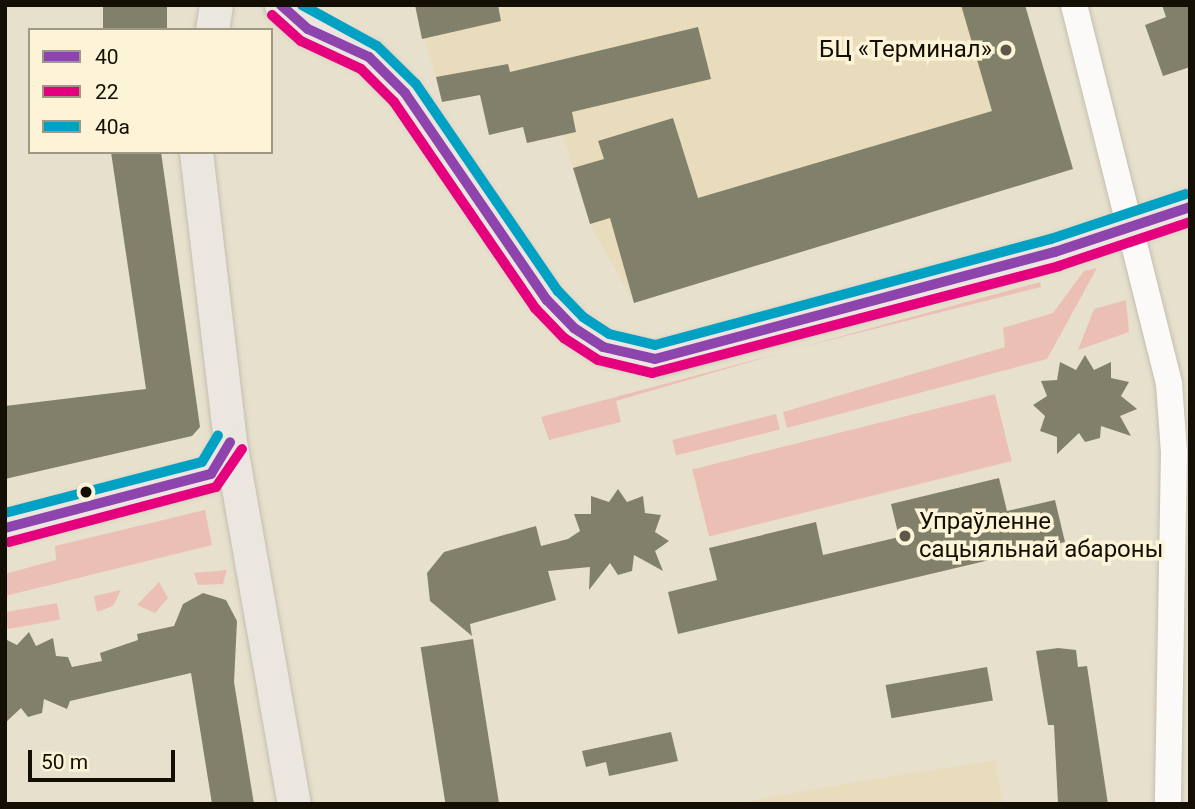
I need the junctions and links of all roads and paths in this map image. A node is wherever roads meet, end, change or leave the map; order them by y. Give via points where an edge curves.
1 (216, 5) edge
2 (281, 5) edge
3 (1074, 5) edge
4 (212, 28) edge
5 (308, 29) junction
6 (273, 32) edge
7 (196, 154) edge
8 (1190, 207) edge
9 (1130, 228) junction
10 (230, 442) junction
11 (240, 501) junction
12 (5, 530) edge
13 (294, 804) edge
14 (1168, 804) edge

1 - 4 main road
2 - 5 main road
3 - 9 street
5 - 6 main road
5 - 9 main road via 356,48 405,93 547,300 603,347 655,359
7 - 10 main road
8 - 9 main road
9 - 14 street via 1161,343 1174,452
10 - 11 main road
10 - 12 main road via 211,474
11 - 12 main road via 198,491
11 - 13 main road

